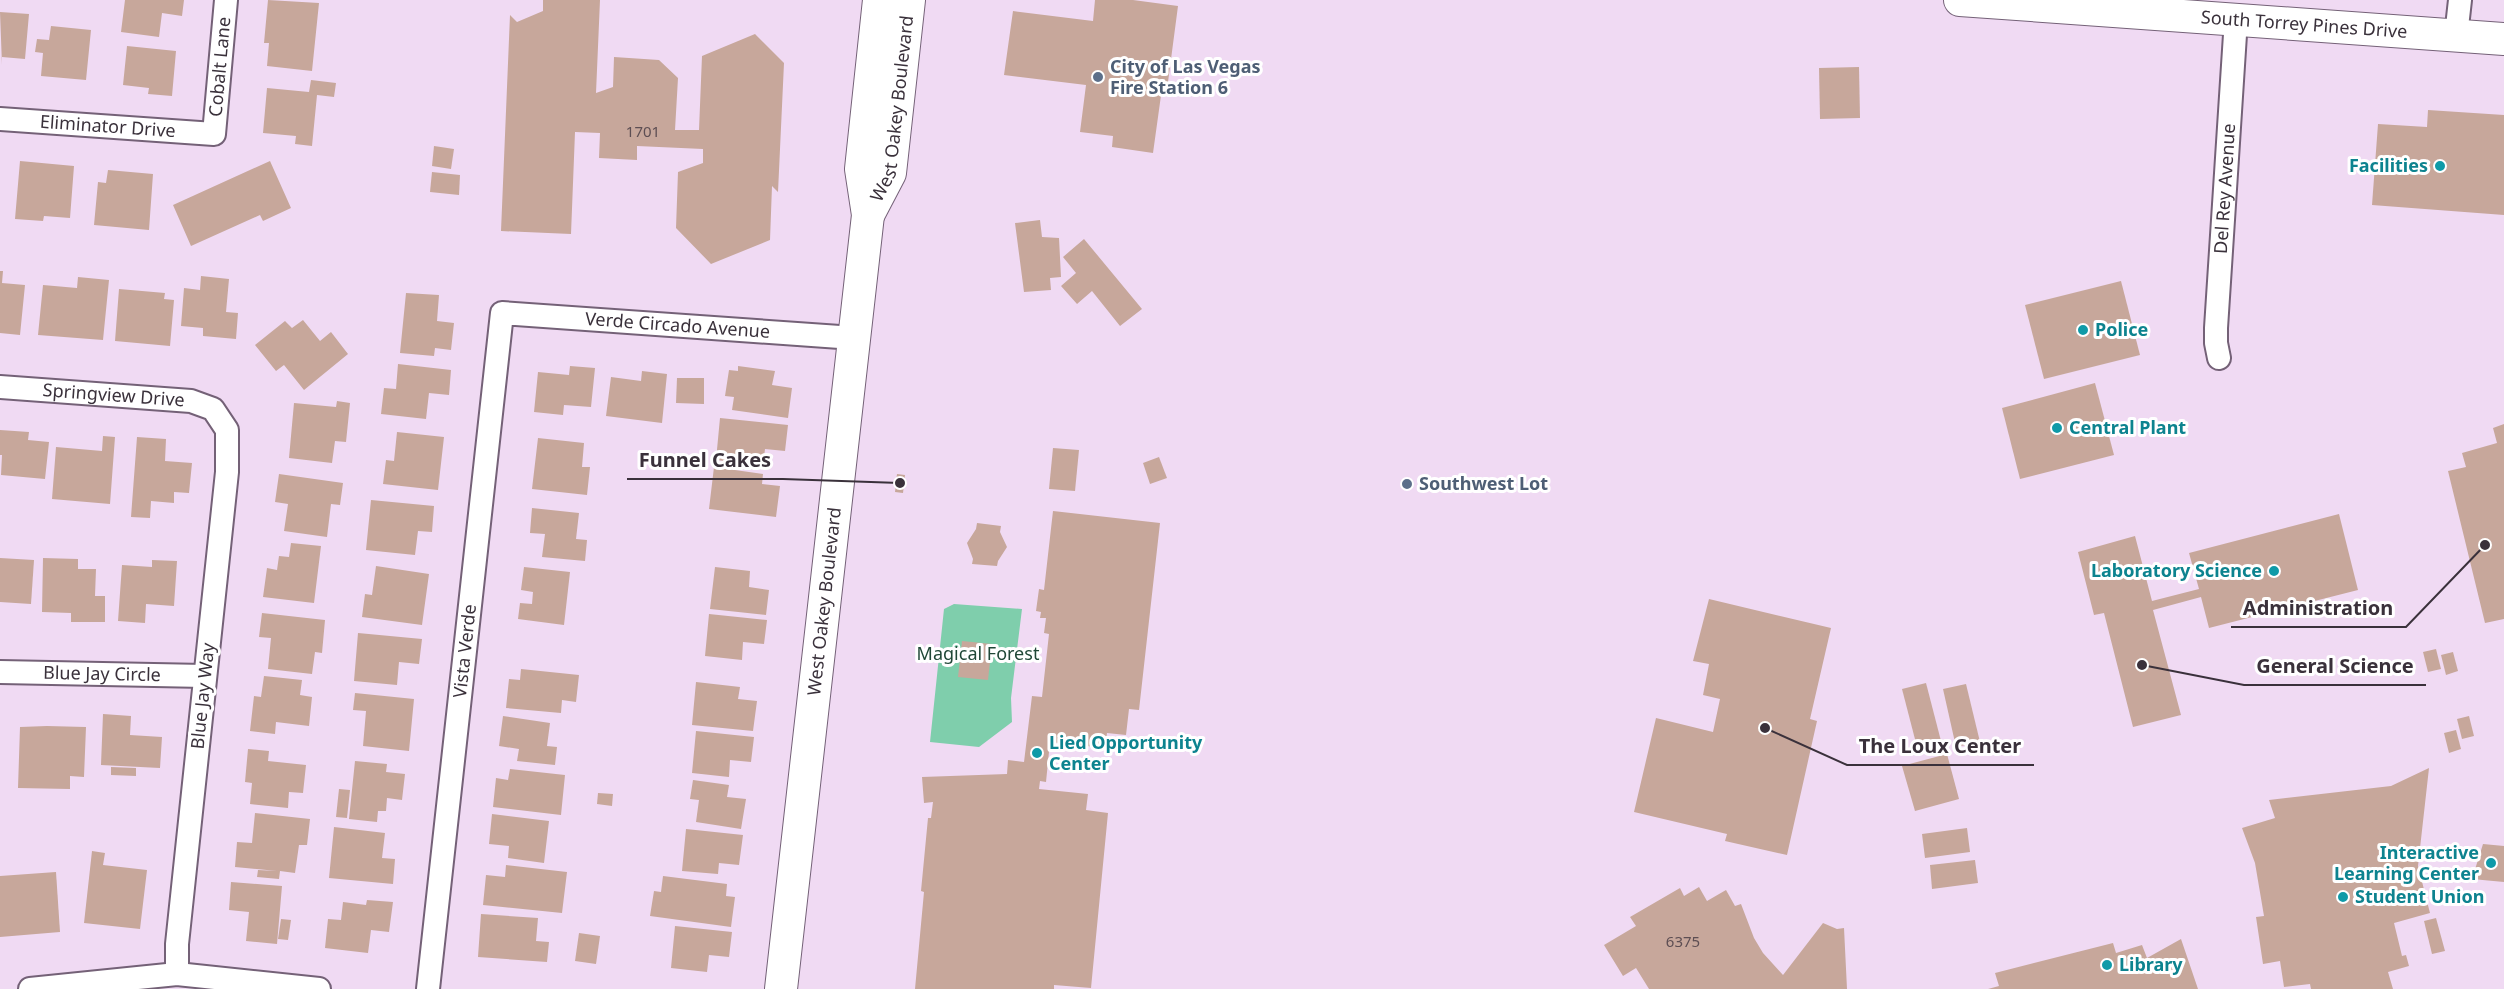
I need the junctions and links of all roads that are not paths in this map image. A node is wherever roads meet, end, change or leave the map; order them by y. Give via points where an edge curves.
1 (226, 0) edge
2 (879, 0) edge
3 (909, 0) edge
4 (1960, 0) edge
5 (2460, 0) edge
6 (2236, 19) junction
7 (2456, 36) junction
8 (2504, 39) edge
9 (883, 101) junction
10 (0, 119) edge
11 (214, 134) joint
12 (502, 313) joint
13 (854, 338) junction
14 (2219, 358) dead end
15 (0, 387) edge
16 (221, 420) joint
17 (0, 672) edge
18 (205, 676) junction
19 (177, 974) junction
20 (36, 988) edge
21 (319, 989) edge
22 (428, 989) edge
23 (781, 989) edge

1 - 11 street, Cobalt Lane
2 - 9 main road, West Oakey Boulevard
3 - 9 main road, West Oakey Boulevard
4 - 6 main road, South Torrey Pines Drive
5 - 7 street
6 - 7 main road, South Torrey Pines Drive
6 - 14 street, Del Rey Avenue via 2216,328
7 - 8 main road, South Torrey Pines Drive
9 - 13 main road, West Oakey Boulevard via 861,169 868,215
10 - 11 street, Eliminator Drive
12 - 13 street, Verde Circado Avenue
12 - 22 street, Vista Verde
13 - 23 main road, West Oakey Boulevard
15 - 16 street, Springview Drive via 191,401 213,410
16 - 18 street, Blue Jay Way via 227,430 227,472
17 - 18 street, Blue Jay Circle
18 - 19 street, Blue Jay Way
19 - 20 street
19 - 21 street

